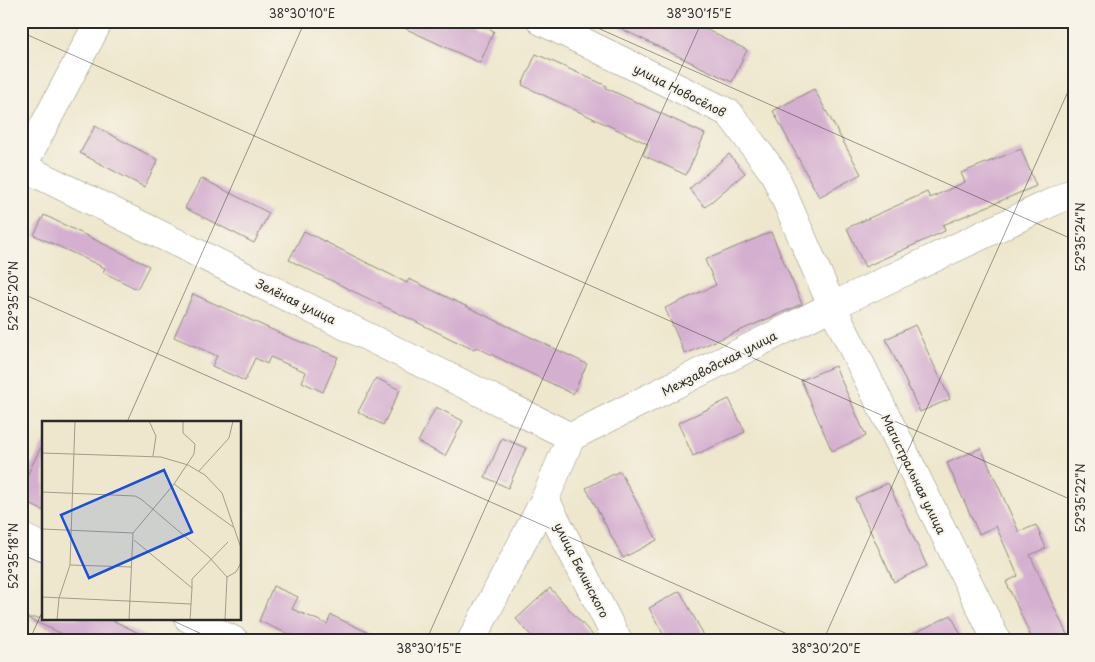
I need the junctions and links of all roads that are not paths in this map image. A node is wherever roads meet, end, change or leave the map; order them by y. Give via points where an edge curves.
1 (99, 21) edge
2 (541, 21) edge
3 (22, 167) edge
4 (1074, 192) edge
5 (832, 306) junction
6 (570, 437) junction
7 (545, 499) junction
8 (21, 537) edge
9 (42, 547) edge
10 (192, 620) edge
11 (235, 641) edge
12 (471, 641) edge
13 (618, 641) edge
14 (997, 641) edge

1 - 3 street
2 - 5 street, улица Новосёлов via 729,113 774,173
3 - 6 street, Зелёная улица
4 - 5 street, Межзаводская улица
5 - 6 street, Межзаводская улица
5 - 14 street, Магистральная улица
6 - 7 street
7 - 12 street
7 - 13 street, улица Белинского
8 - 9 street
10 - 11 street

